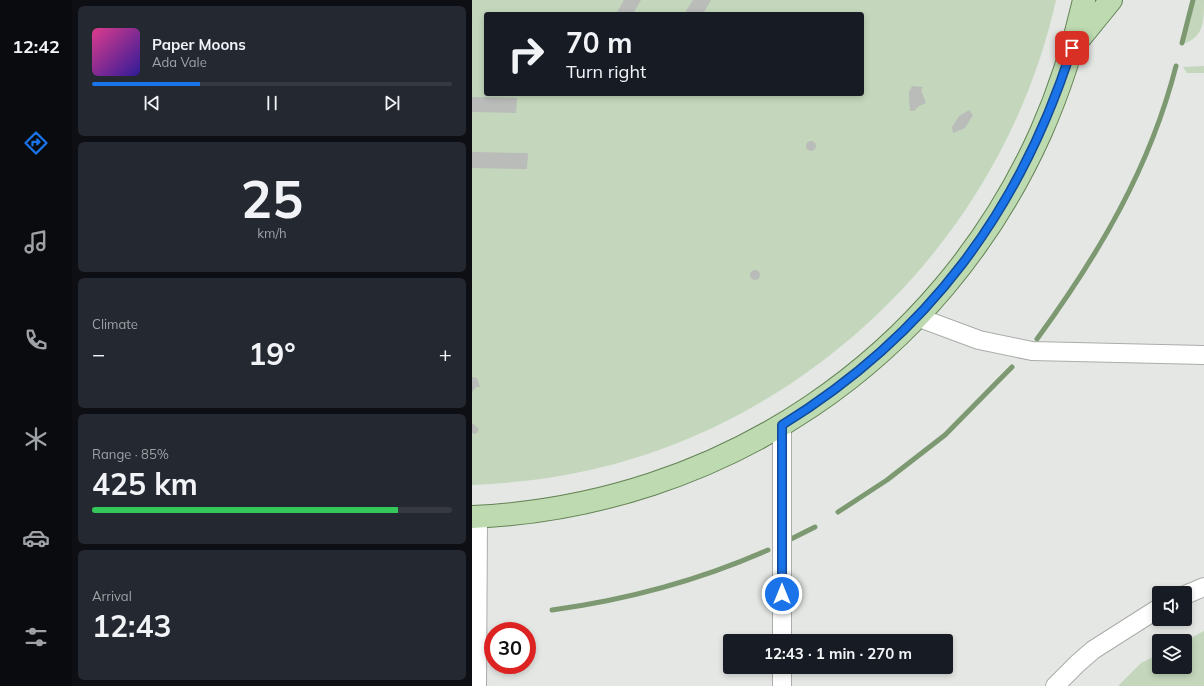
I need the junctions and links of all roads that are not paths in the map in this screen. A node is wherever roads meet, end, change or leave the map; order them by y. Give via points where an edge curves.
1 (1084, 0) edge
2 (1111, 0) edge
3 (1072, 48) junction
4 (917, 317) junction
5 (1204, 354) edge
6 (782, 425) junction
7 (475, 517) edge
8 (1204, 587) edge
9 (1192, 592) edge
10 (1152, 612) edge
11 (782, 634) edge
12 (475, 649) edge
13 (782, 674) edge
14 (477, 686) edge
15 (782, 686) edge
16 (1055, 686) edge

1 - 3 main road
2 - 3 main road
3 - 4 main road via 1044,125 1010,192 974,248 947,284
4 - 5 street via 979,340 1032,351
4 - 6 main road via 853,376
6 - 7 main road via 700,467 636,490 561,508
6 - 11 street
7 - 12 street
8 - 9 street
10 - 16 street via 1093,650
12 - 14 street
13 - 15 street

